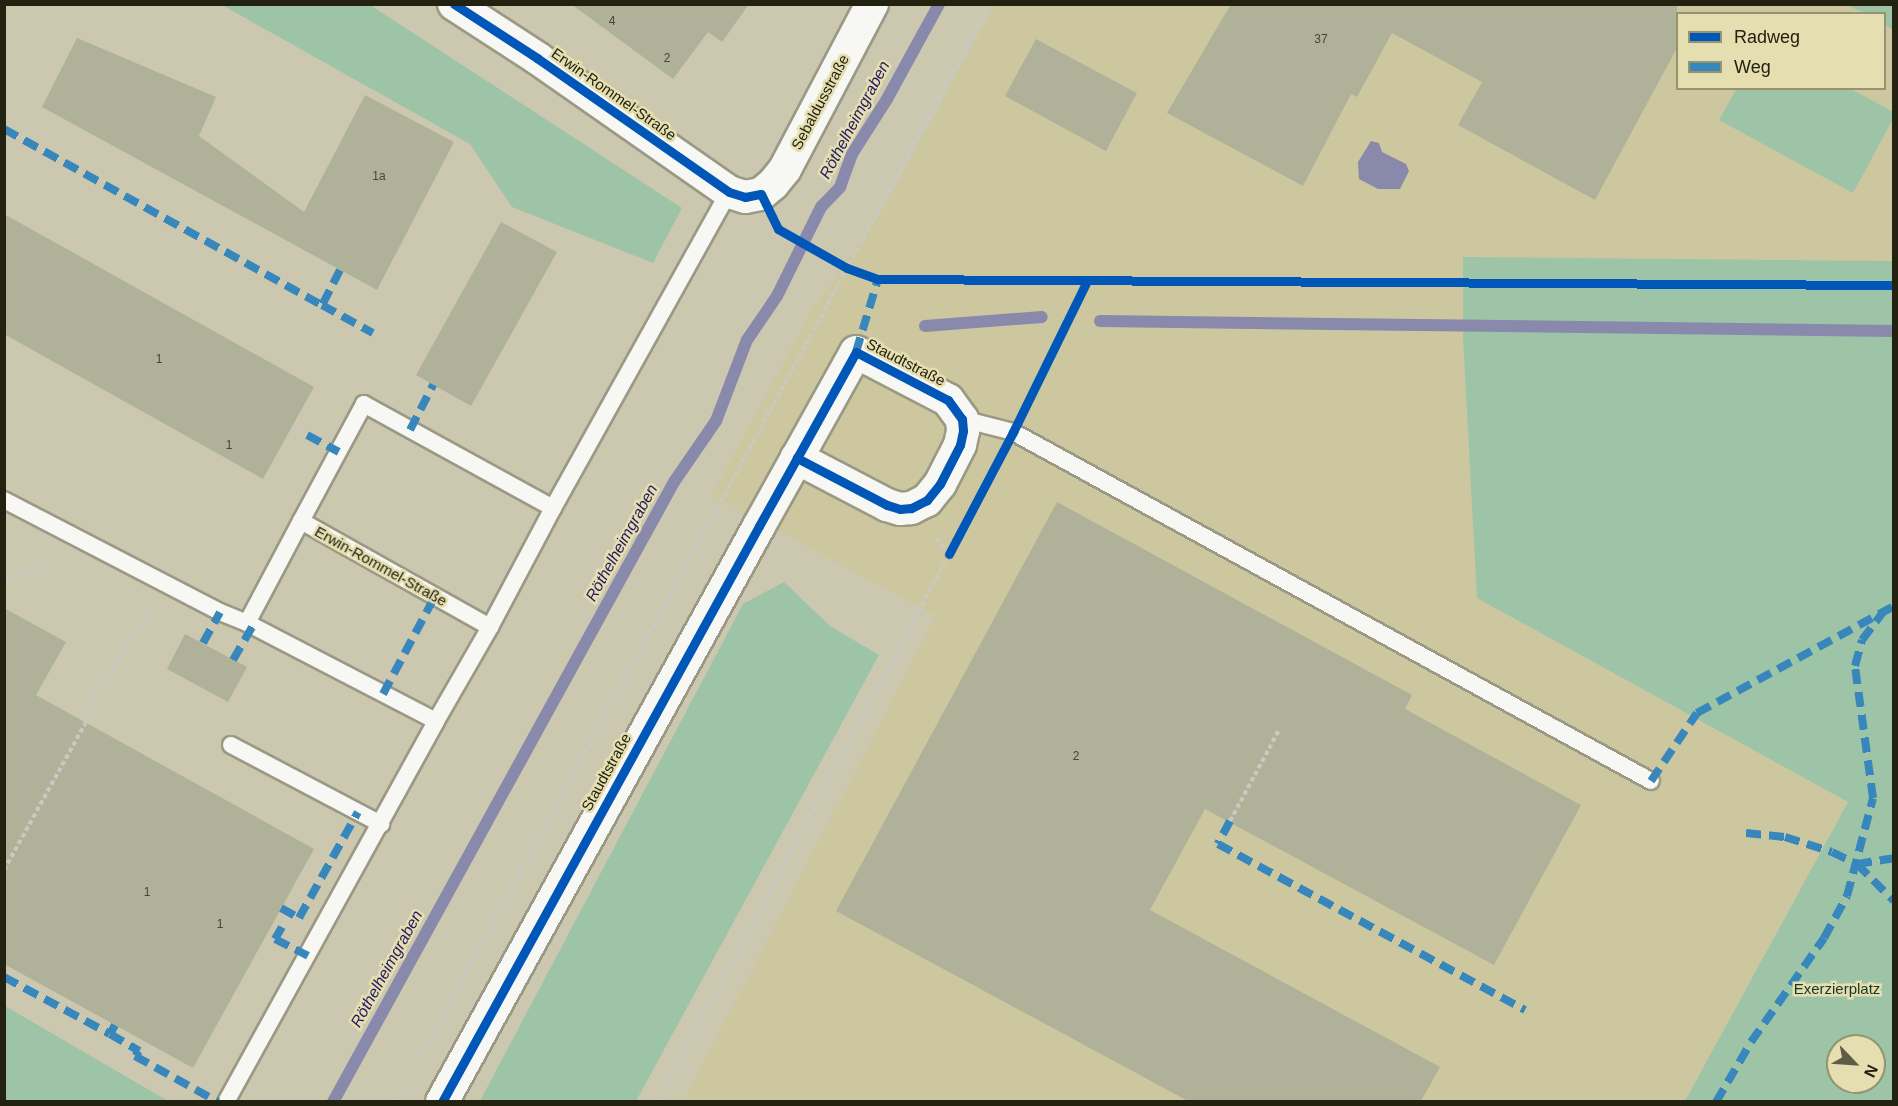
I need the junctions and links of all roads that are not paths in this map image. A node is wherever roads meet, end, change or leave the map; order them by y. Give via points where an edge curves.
1 (454, 4) edge
2 (872, 4) edge
3 (729, 192) junction
4 (962, 419) junction
5 (797, 458) junction
6 (4, 500) edge
7 (553, 508) junction
8 (301, 521) junction
9 (247, 623) junction
10 (490, 627) junction
11 (436, 721) junction
12 (231, 745) dead end
13 (1651, 782) dead end
14 (381, 824) junction
15 (226, 1101) edge
16 (442, 1101) edge

1 - 3 street, Erwin-Rommel-Straße
2 - 3 street, Sebaldusstraße via 774,184 760,194 745,197
3 - 7 lane
4 - 5 street via 960,445 940,484 927,500 911,508 887,505
4 - 5 street, Staudtstraße via 948,400 856,352
4 - 13 lane via 1013,432
5 - 16 street, Staudtstraße
6 - 9 lane
7 - 8 lane, Erwin-Rommel-Straße via 364,404
7 - 10 lane
8 - 9 lane
8 - 10 lane, Erwin-Rommel-Straße
9 - 11 lane
10 - 11 lane
11 - 14 lane
12 - 14 lane
14 - 15 lane

